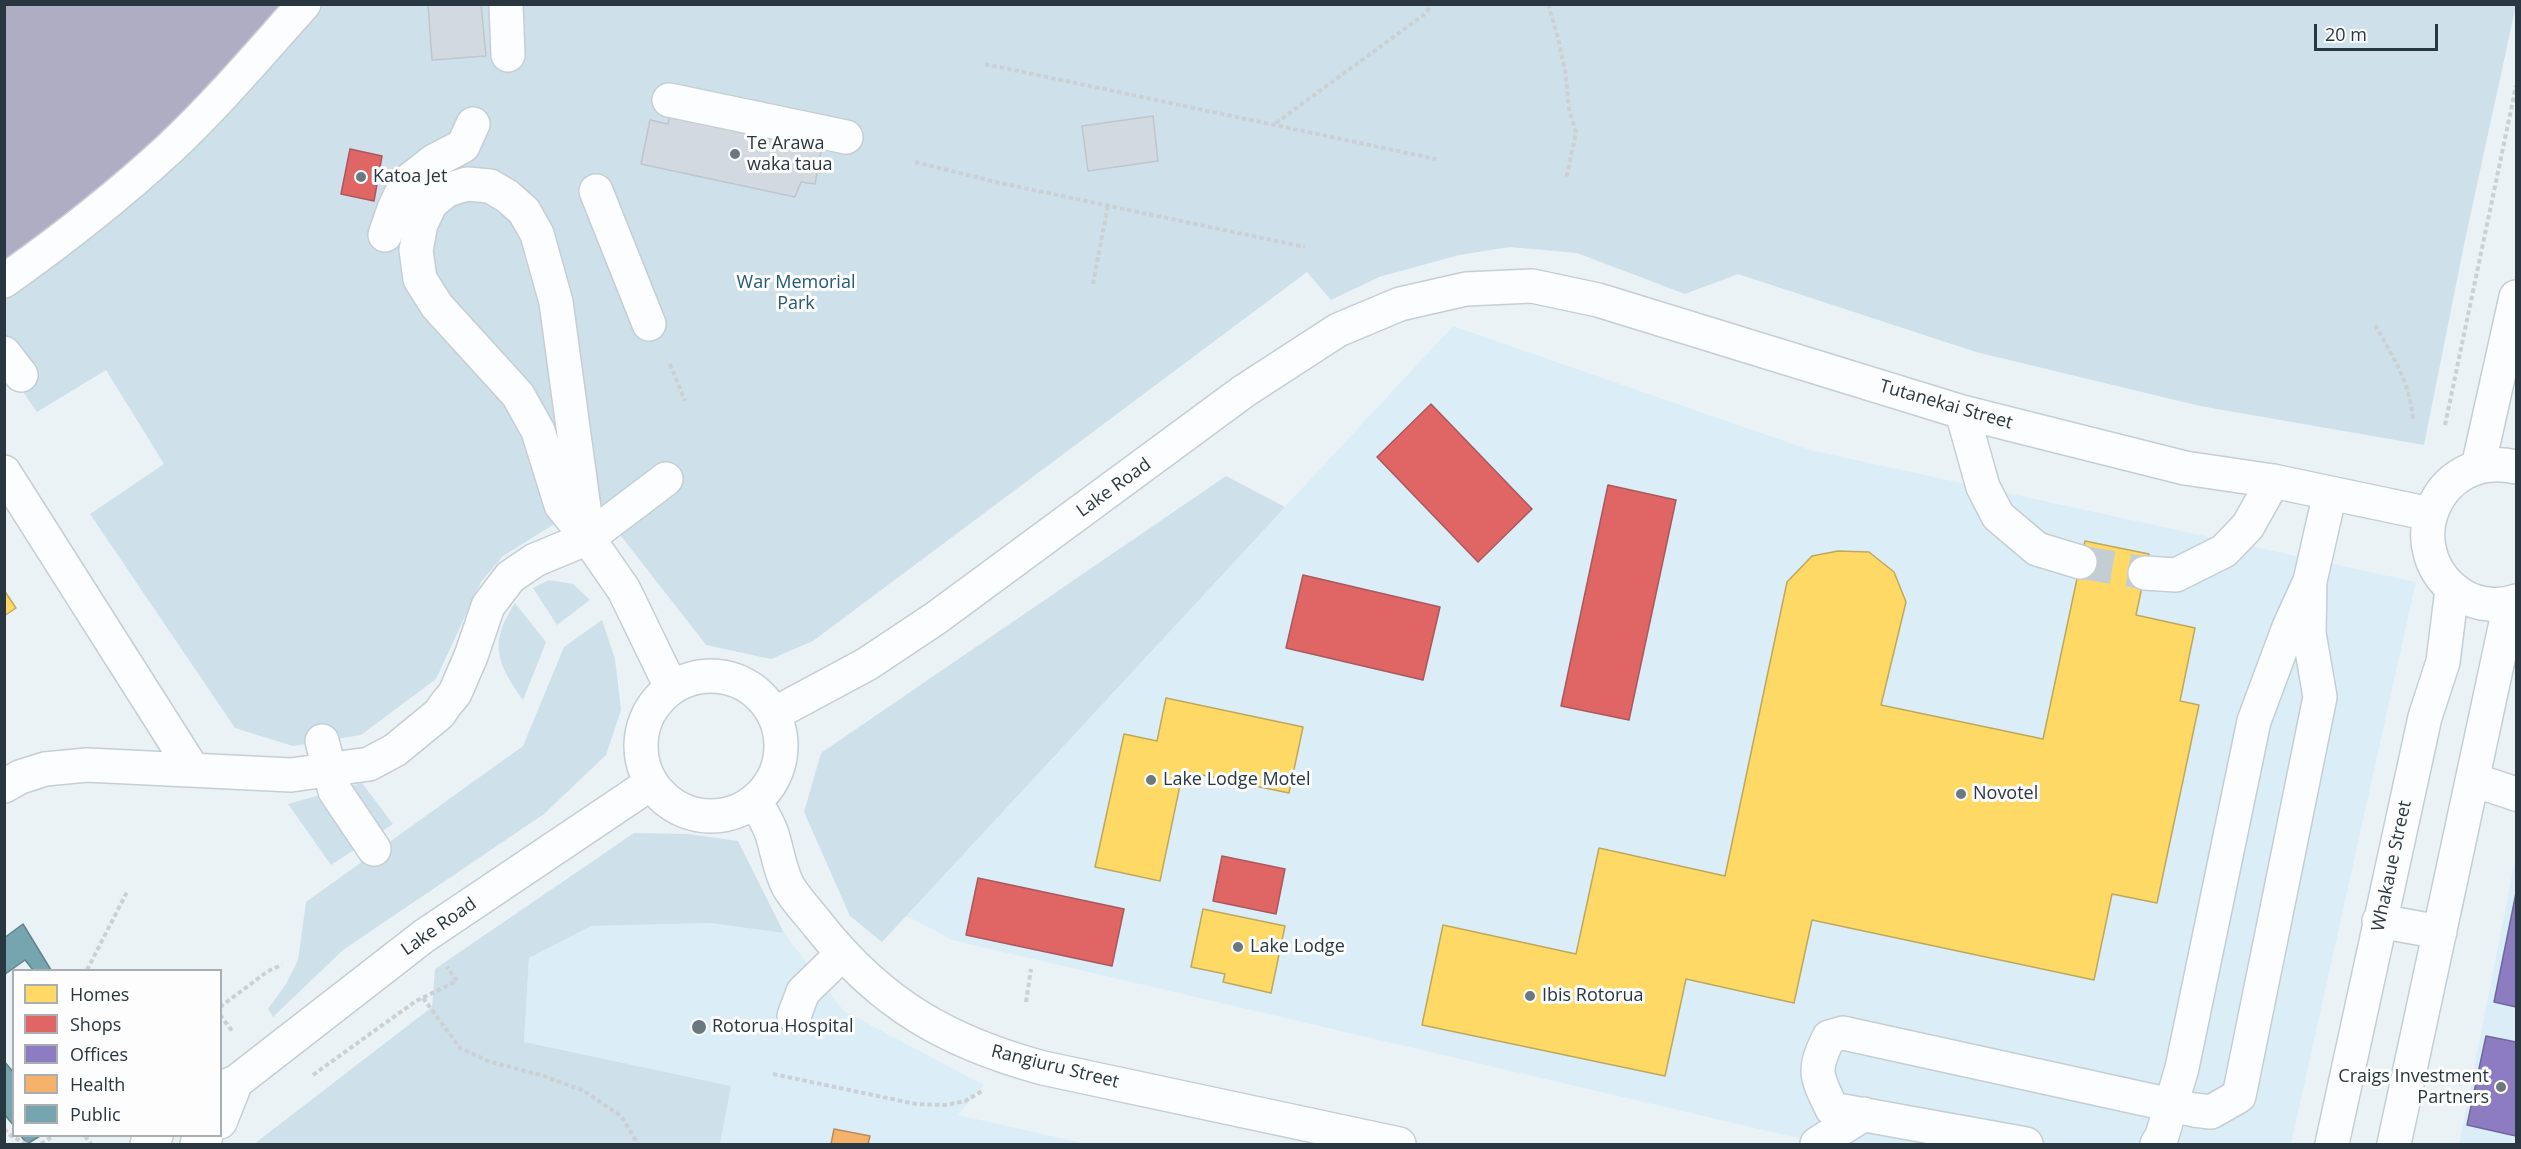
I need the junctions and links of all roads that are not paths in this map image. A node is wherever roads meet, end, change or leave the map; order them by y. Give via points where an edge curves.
1 (304, 4) edge
2 (506, 4) edge
3 (508, 55) dead end
4 (669, 100) dead end
5 (473, 124) dead end
6 (846, 137) dead end
7 (597, 191) dead end
8 (385, 236) dead end
9 (4, 281) edge
10 (1466, 289) joint
11 (2517, 297) edge
12 (649, 324) dead end
13 (2507, 388) edge
14 (576, 391) junction
15 (1962, 412) junction
16 (521, 418) junction
17 (2478, 467) junction
18 (2517, 467) edge
19 (4, 472) edge
20 (666, 478) dead end
21 (2272, 481) junction
22 (2330, 493) junction
23 (2430, 514) junction
24 (588, 538) junction
25 (2080, 562) tunnel mouth
26 (2145, 573) tunnel mouth
27 (2310, 580) junction
28 (2452, 589) junction
29 (2513, 602) edge
30 (671, 687) junction
31 (774, 714) junction
32 (326, 756) junction
33 (193, 770) junction
34 (2474, 780) junction
35 (650, 784) junction
36 (4, 786) edge
37 (2517, 794) edge
38 (755, 801) junction
39 (374, 849) dead end
40 (2379, 921) junction
41 (2440, 933) junction
42 (842, 954) junction
43 (794, 1016) dead end
44 (228, 1085) edge
45 (2172, 1105) junction
46 (222, 1113) edge
47 (1864, 1114) junction
48 (1399, 1144) edge
49 (1817, 1144) edge
50 (2026, 1144) edge
51 (2157, 1144) edge
52 (2332, 1144) edge
53 (2394, 1144) edge

1 - 9 street via 171,147 66,237
2 - 3 street
4 - 6 street
5 - 8 street via 463,146 434,161 406,183
7 - 12 street
10 - 15 street, Tutanekai Street via 1532,286 1598,300
10 - 31 street, Lake Road via 1400,304 1338,330 1244,391 936,618 867,664
11 - 13 street
13 - 17 street
14 - 16 street
14 - 16 street via 537,234 524,211 490,186 467,184 447,190 431,203 421,224 416,250 420,279 437,306 518,395
14 - 24 street
15 - 21 street, Tutanekai Street via 2185,468
15 - 25 street via 1983,486 1998,516 2037,549
16 - 24 street via 538,431 561,505
17 - 18 street
17 - 23 street via 2441,491
19 - 33 street
20 - 24 street
21 - 22 street, Tutanekai Street
21 - 26 street via 2248,526 2224,551 2176,575
22 - 23 street, Tutanekai Street
22 - 27 street
23 - 28 street via 2429,554
24 - 30 street via 624,590
24 - 32 street via 535,560 510,577 488,606 471,656 439,714 369,764
27 - 45 street via 2254,721
27 - 45 street via 2309,633 2320,697 2239,1096 2211,1112
28 - 29 street via 2469,600 2490,605
28 - 40 street, Whakaue Street via 2444,662 2425,717
29 - 34 street
30 - 31 street via 693,677 717,675 740,681 760,695
30 - 35 street via 655,702 640,742 642,764
31 - 38 street via 781,737 780,761 771,783
32 - 33 street via 291,775
32 - 39 street via 335,791
33 - 36 street via 87,765 45,769
34 - 37 street
34 - 41 street
35 - 38 street via 663,799 699,816 719,817
35 - 44 street, Lake Road via 424,936
38 - 42 street, Rangiuru Street via 771,831 788,886
40 - 41 street
40 - 52 street, Whakaue Street
41 - 53 street
42 - 43 street via 803,992
42 - 48 street, Rangiuru Street via 877,988 909,1011 946,1034 1003,1057
44 - 46 street, Lake Road
45 - 47 street via 1843,1033 1829,1037 1819,1058 1820,1083 1832,1108
45 - 51 street
47 - 49 street
47 - 50 street

